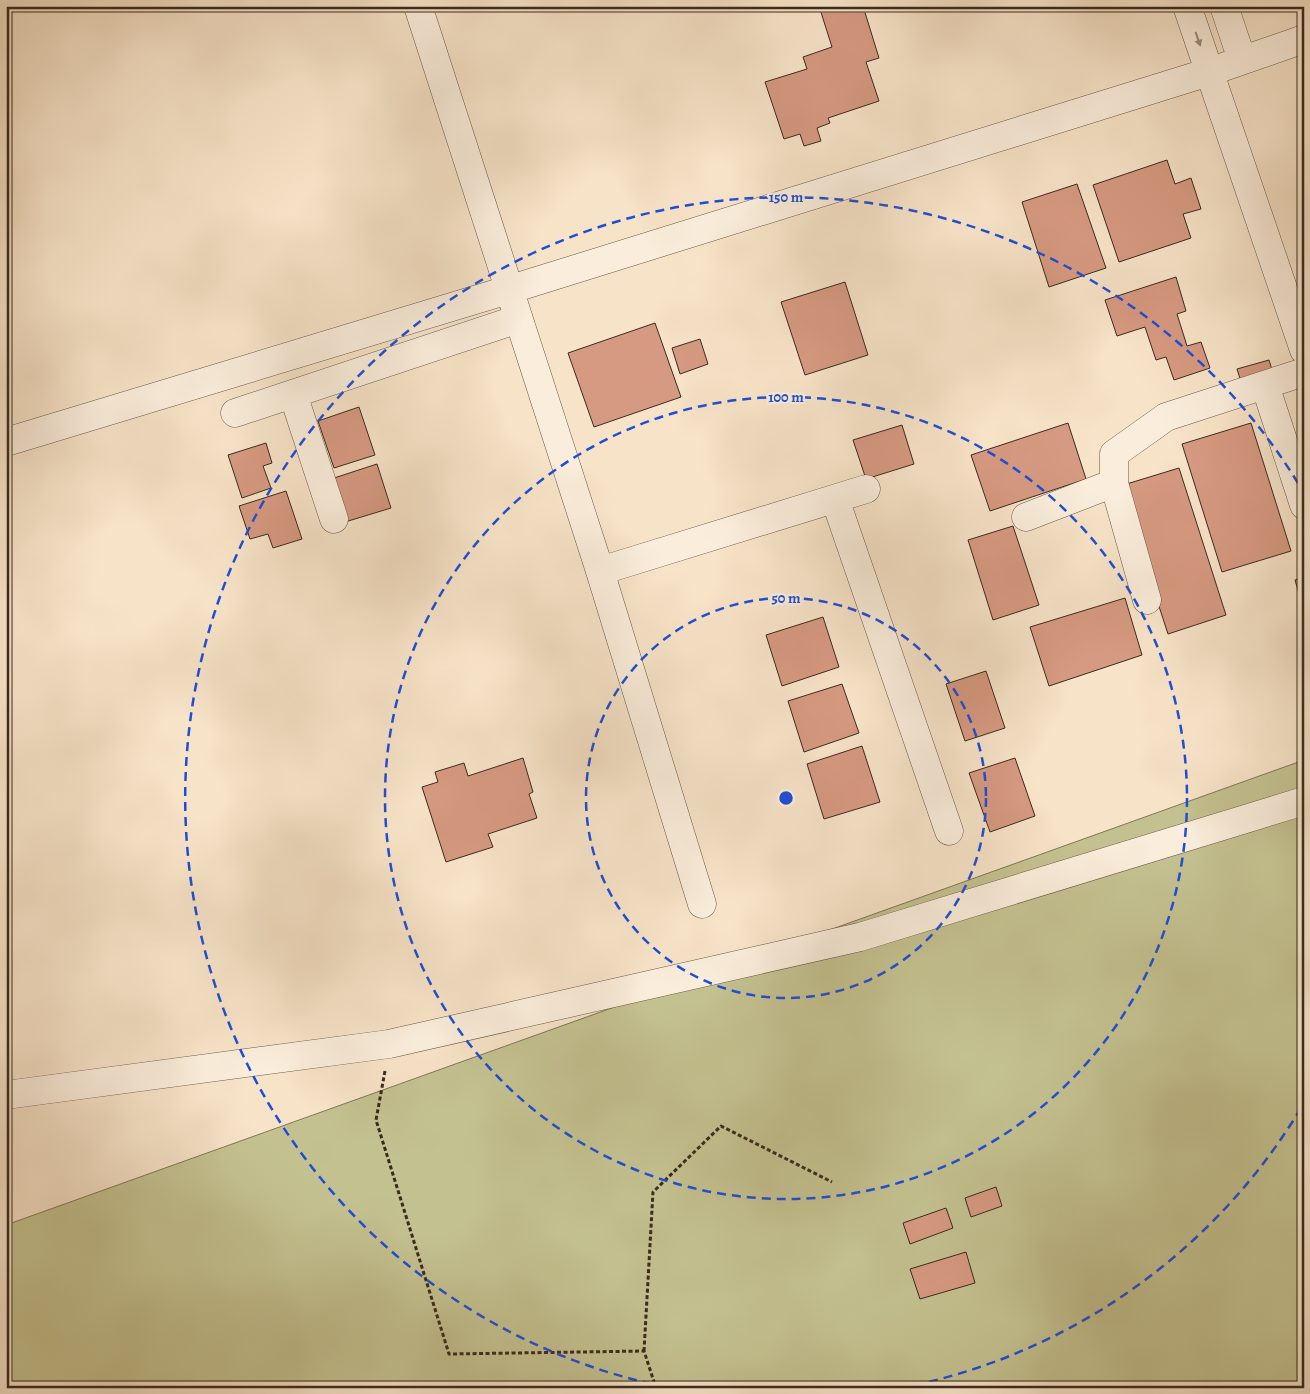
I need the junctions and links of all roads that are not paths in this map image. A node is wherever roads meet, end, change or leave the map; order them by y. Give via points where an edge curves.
1 (418, 6) edge
2 (1187, 6) edge
3 (1224, 6) edge
4 (1304, 39) edge
5 (1242, 60) junction
6 (1209, 72) junction
7 (508, 290) junction
8 (518, 319) junction
9 (1304, 350) edge
10 (1304, 372) edge
11 (1265, 385) junction
12 (293, 394) junction
13 (235, 413) dead end
14 (6, 442) edge
15 (1114, 483) junction
16 (866, 489) dead end
17 (835, 498) junction
18 (1304, 505) edge
19 (1026, 517) dead end
20 (334, 519) dead end
21 (600, 571) junction
22 (1148, 600) dead end
23 (1304, 801) edge
24 (949, 831) dead end
25 (702, 904) dead end
26 (6, 1095) edge

1 - 7 street
2 -> 6 street
3 - 5 street
4 - 5 street
5 - 6 street
6 - 7 street
6 - 9 street
7 - 8 street
7 - 14 street
8 - 12 street
8 - 21 street
10 - 11 street
11 - 15 street via 1166,417 1114,454
11 - 18 street
12 - 13 street
12 - 20 street
15 - 19 street
15 - 22 street
16 - 17 street
17 - 21 street
17 - 24 street
21 - 25 street
23 - 26 street via 860,937 390,1044

